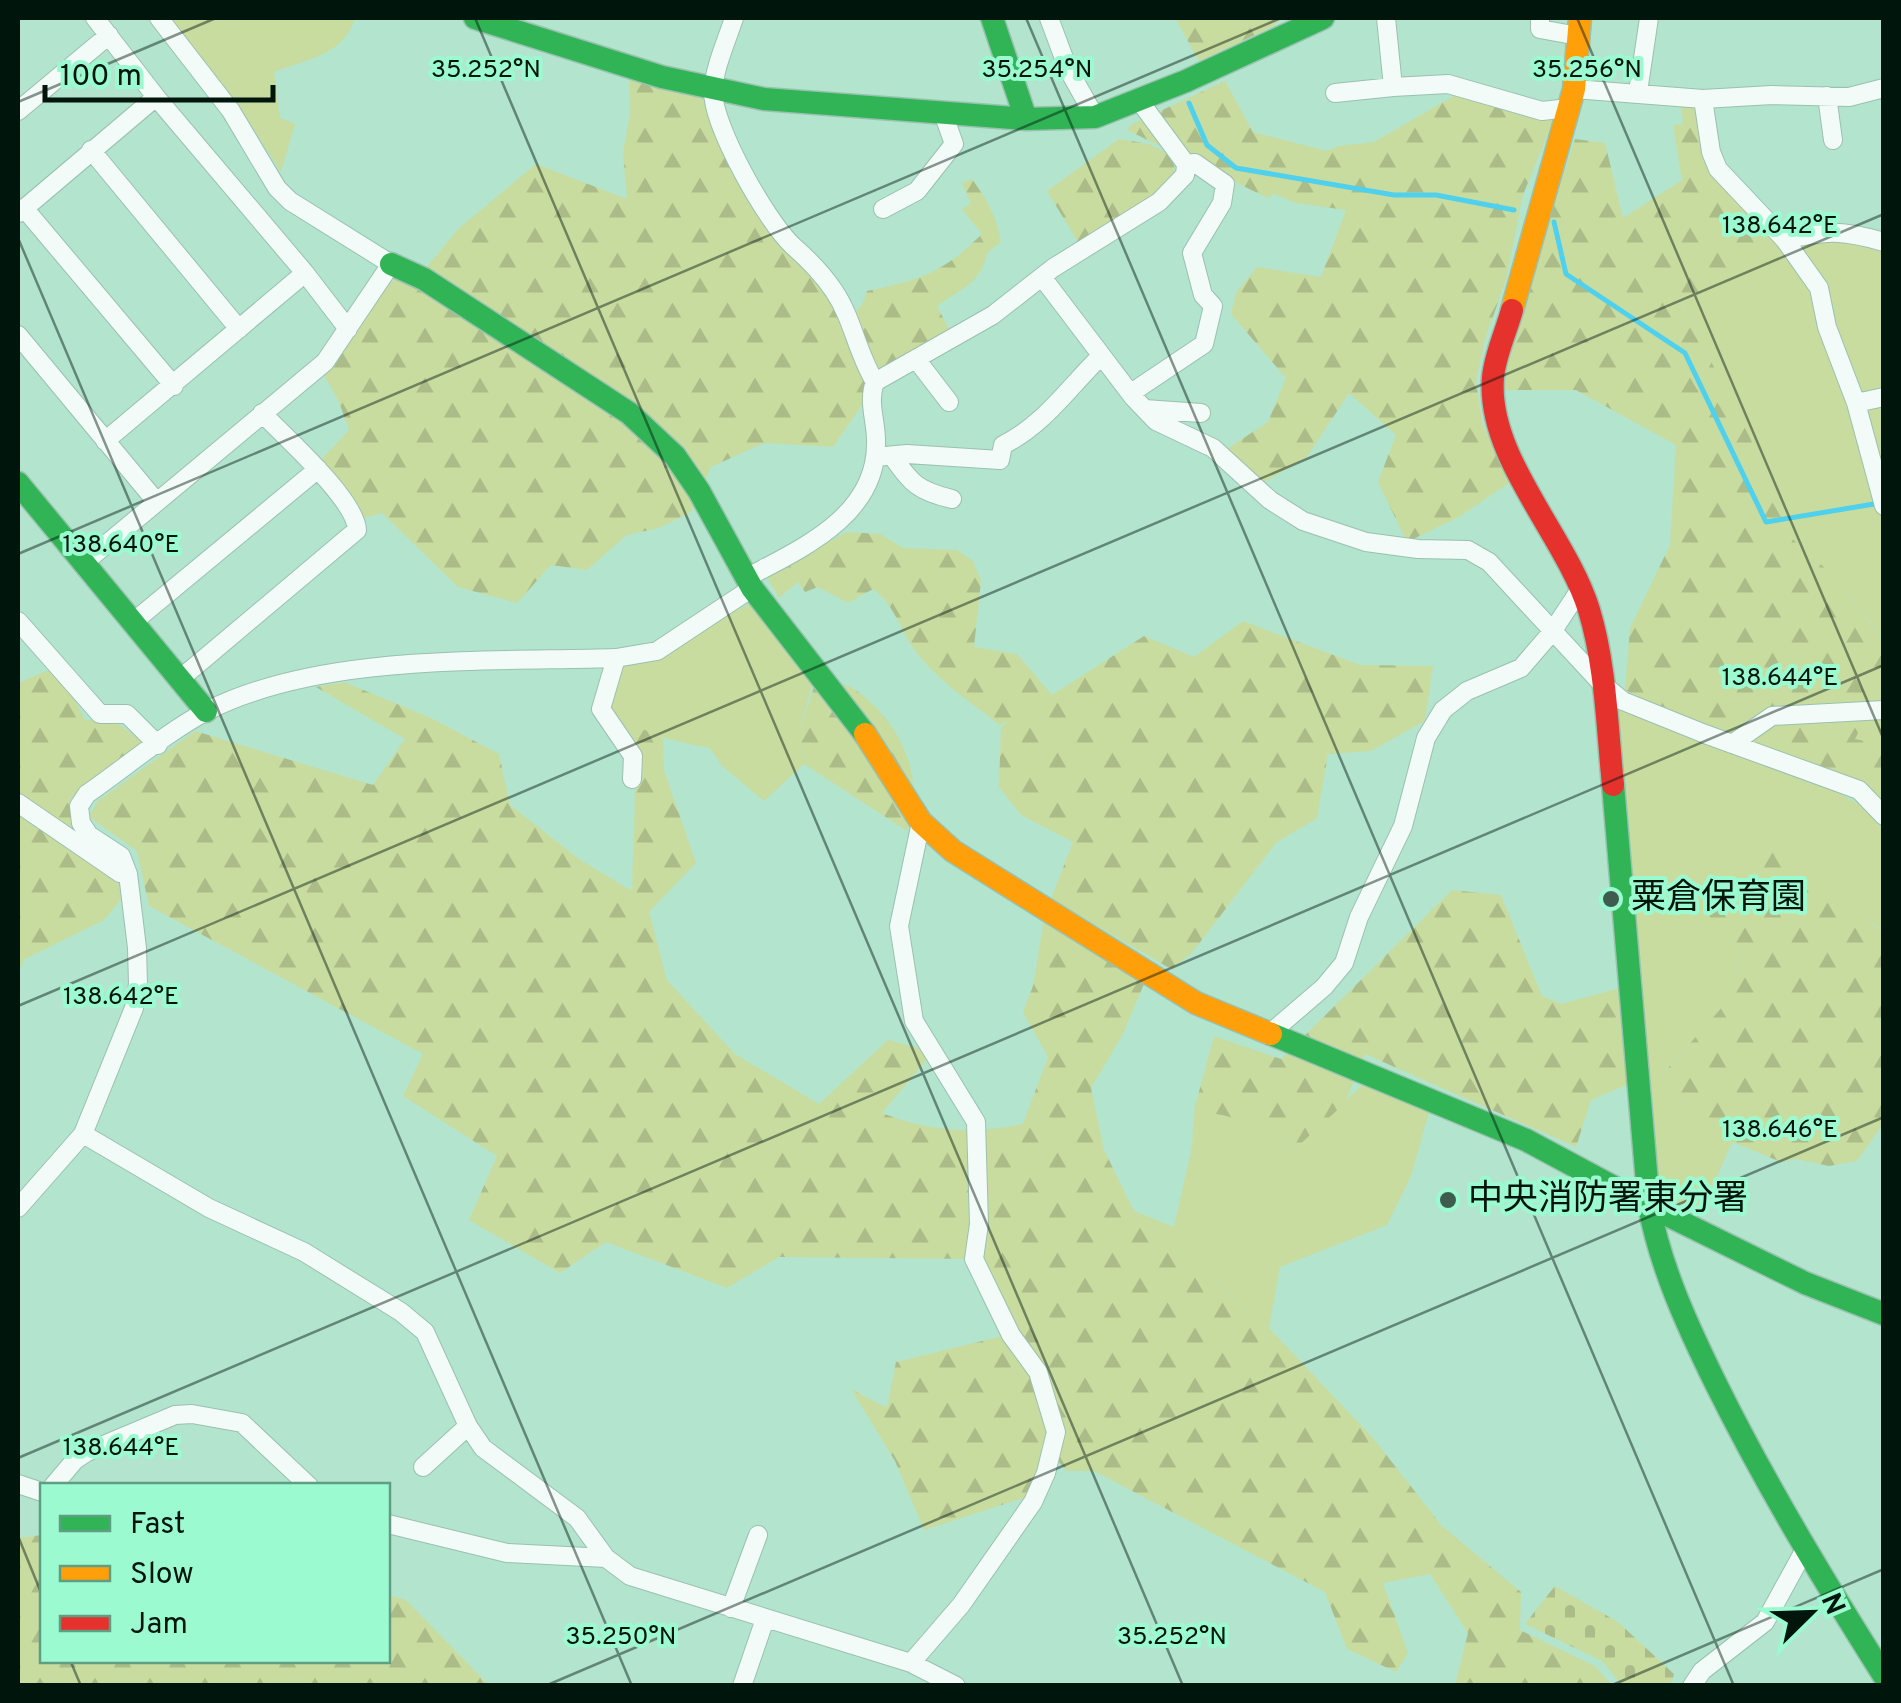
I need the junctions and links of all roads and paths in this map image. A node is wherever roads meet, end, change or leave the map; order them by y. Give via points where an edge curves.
1 (94, 18) edge
2 (159, 18) edge
3 (734, 18) edge
4 (991, 18) edge
5 (1049, 18) edge
6 (1323, 18) edge
7 (1386, 18) edge
8 (1540, 18) edge
9 (1649, 18) edge
10 (487, 19) edge
11 (1579, 26) edge
12 (109, 35) junction
13 (1393, 87) junction
14 (1884, 88) edge
15 (713, 89) junction
16 (1638, 92) junction
17 (1335, 93) dead end
18 (1827, 96) junction
19 (156, 97) junction
20 (1572, 98) junction
21 (1138, 99) junction
22 (1703, 99) junction
23 (18, 111) edge
24 (943, 114) junction
25 (1095, 117) junction
26 (1026, 119) junction
27 (1833, 140) dead end
28 (91, 150) junction
29 (1186, 164) junction
30 (883, 209) dead end
31 (21, 211) edge
32 (1785, 240) junction
33 (1883, 242) edge
34 (392, 264) junction
35 (306, 273) junction
36 (1042, 278) junction
37 (240, 329) junction
38 (348, 329) junction
39 (18, 336) edge
40 (1101, 356) junction
41 (916, 359) junction
42 (874, 382) junction
43 (174, 386) junction
44 (1131, 394) junction
45 (1884, 396) edge
46 (949, 402) dead end
47 (1856, 403) junction
48 (1145, 409) junction
49 (262, 414) junction
50 (1201, 414) dead end
51 (105, 441) junction
52 (884, 456) junction
53 (318, 470) junction
54 (22, 498) edge
55 (952, 499) dead end
56 (155, 500) junction
57 (1884, 506) edge
58 (85, 562) junction
59 (749, 583) junction
60 (1582, 588) junction
61 (18, 621) edge
62 (132, 623) junction
63 (1552, 632) junction
64 (616, 658) junction
65 (180, 679) junction
66 (1602, 683) junction
67 (1884, 710) edge
68 (206, 711) junction
69 (1732, 744) junction
70 (158, 745) junction
71 (632, 780) dead end
72 (18, 802) edge
73 (1884, 816) edge
74 (921, 822) junction
75 (128, 874) junction
76 (1268, 1035) junction
77 (82, 1134) junction
78 (1649, 1206) junction
79 (18, 1208) edge
80 (1884, 1314) edge
81 (468, 1426) junction
82 (422, 1467) dead end
83 (55, 1483) edge
84 (306, 1483) edge
85 (390, 1524) edge
86 (758, 1536) dead end
87 (1804, 1551) junction
88 (606, 1558) junction
89 (730, 1608) junction
90 (765, 1620) junction
91 (911, 1663) junction
92 (1884, 1676) edge
93 (742, 1686) edge
94 (956, 1686) edge
95 (1692, 1686) edge

1 - 12 street
2 - 34 street via 231,112 277,188
3 - 15 street
4 - 26 street
5 - 25 street
6 - 21 street
7 - 13 street
8 - 11 street via 1540,29
9 - 16 street
10 - 15 street
11 - 20 street
12 - 19 street
12 - 23 street
13 - 17 street
13 - 20 street via 1448,84 1542,111
14 - 18 street
15 - 24 street
15 - 42 street via 717,116 748,183 834,290
16 - 20 street
16 - 22 street
18 - 22 street
18 - 27 street
19 - 28 street
19 - 35 street
20 - 60 street via 1491,395 1504,443
21 - 25 street
21 - 29 street
22 - 32 street via 1718,169
24 - 26 street
24 - 30 street via 954,144 917,191
25 - 26 street
28 - 31 street
28 - 37 street
29 - 36 street via 1185,175 1159,202
29 - 44 street via 1224,184 1222,203 1192,253 1212,306 1204,344
31 - 43 street
32 - 33 street via 1846,231
32 - 47 street via 1819,288
34 - 38 street
34 - 59 street via 457,300 654,434 699,491
35 - 37 street
35 - 38 street
36 - 40 street
36 - 41 street via 993,316
37 - 43 street
38 - 49 street via 324,362
39 - 51 street
40 - 44 street
40 - 52 street via 1046,418 1003,445 1000,460
41 - 42 street
41 - 46 street
42 - 52 street via 876,444
43 - 51 street
44 - 48 street
45 - 47 street
47 - 57 street
48 - 50 street
48 - 63 street via 1213,448 1303,521 1366,542 1468,550 1489,562
49 - 53 street
49 - 56 street
51 - 56 street
52 - 55 street via 912,484
52 - 59 street via 840,523
53 - 62 street
53 - 65 street via 357,517 357,530
54 - 58 street
56 - 58 street
58 - 62 street
59 - 64 street via 656,652
59 - 74 street via 850,711
60 - 63 street
60 - 66 street
61 - 70 street via 100,714 127,714
62 - 65 street
63 - 66 street
63 - 76 street via 1521,668 1467,691 1443,710 1426,738 1403,826 1344,963
64 - 68 street via 355,669 274,683
64 - 71 street via 601,708 634,756
65 - 68 street
66 - 69 street via 1624,701
66 - 78 street
67 - 69 street via 1772,716
68 - 70 street
69 - 73 street via 1859,790
70 - 75 street via 79,806 90,835 121,856
72 - 75 street
74 - 76 street via 953,851 1196,1003
74 - 91 street via 900,926 914,1020 976,1122 974,1259 1011,1335 1038,1372 1056,1432 1033,1502
75 - 77 street via 137,948 134,1008
76 - 78 street via 1526,1140
77 - 79 street
77 - 81 street via 209,1208 304,1252 401,1312 424,1332
78 - 80 street
78 - 87 street via 1655,1246 1698,1346
81 - 82 street
81 - 88 street via 483,1448 577,1518
83 - 84 street via 87,1452 174,1415 192,1414 242,1423
85 - 88 street via 507,1553
86 - 89 street
87 - 92 street
87 - 95 street via 1765,1622
88 - 89 street via 630,1576
89 - 90 street
90 - 91 street
90 - 93 street
91 - 94 street

